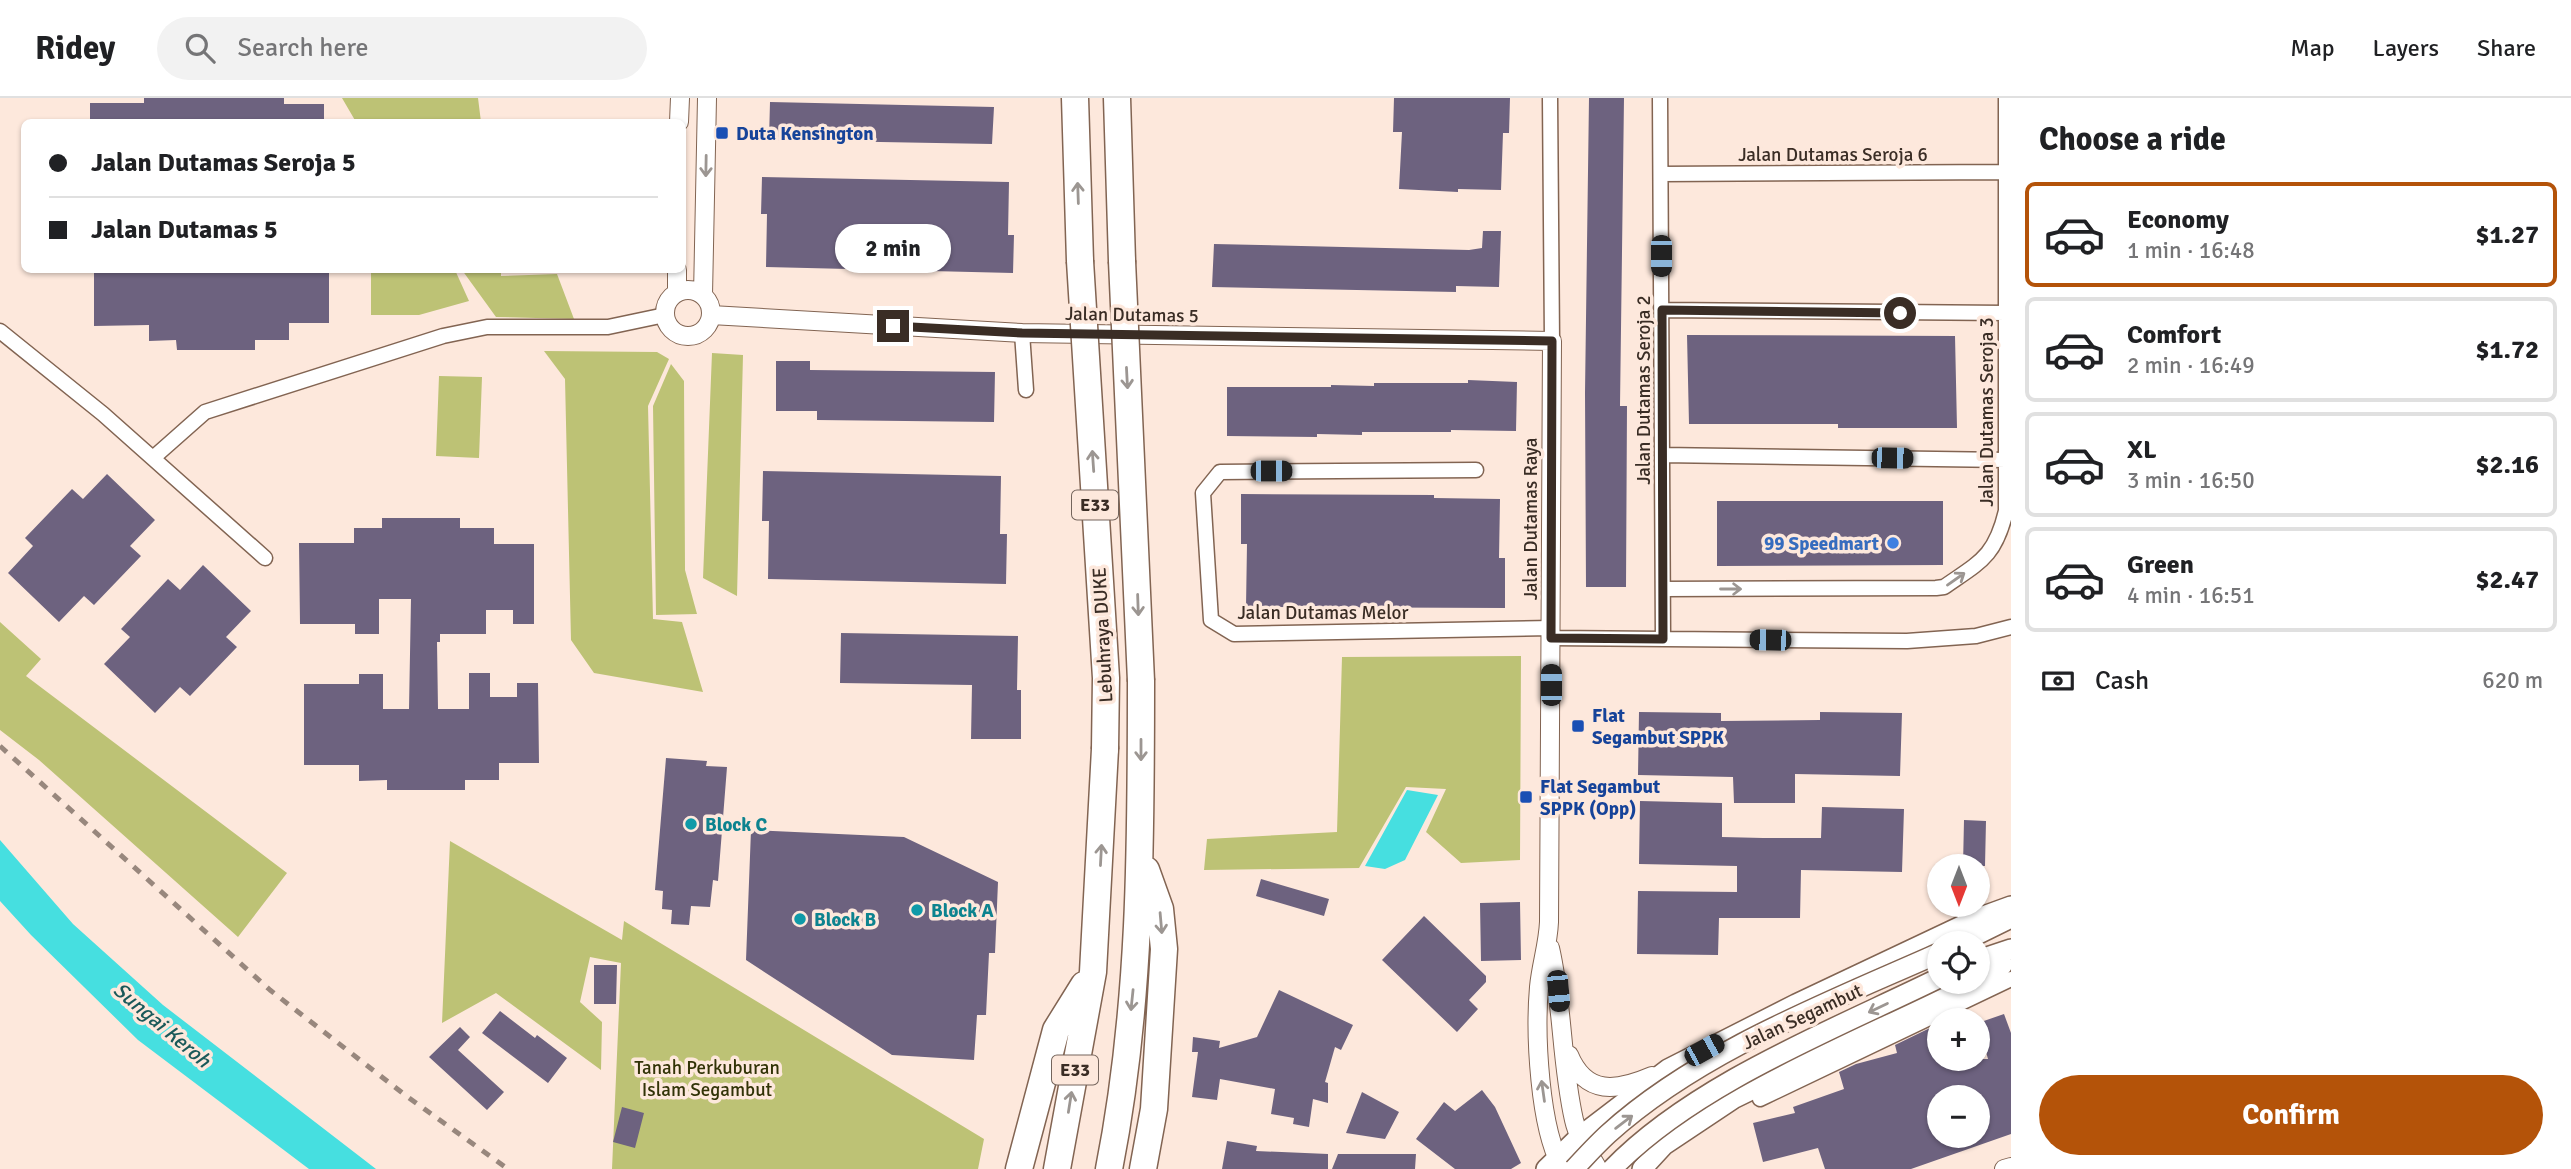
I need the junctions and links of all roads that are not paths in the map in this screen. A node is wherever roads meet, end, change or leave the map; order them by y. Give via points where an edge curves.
1 (680, 98) edge
2 (707, 98) edge
3 (1075, 98) edge
4 (1117, 98) edge
5 (1550, 98) edge
6 (1660, 98) edge
7 (2006, 98) edge
8 (679, 119) edge
9 (2006, 172) junction
10 (1661, 174) junction
11 (677, 273) edge
12 (677, 293) junction
13 (703, 295) junction
14 (1662, 310) junction
15 (2006, 313) junction
16 (665, 315) junction
17 (711, 315) junction
18 (0, 331) edge
19 (1022, 333) junction
20 (1552, 341) junction
21 (1026, 390) dead end
22 (1662, 455) junction
23 (153, 458) junction
24 (2006, 460) junction
25 (1476, 470) dead end
26 (265, 558) dead end
27 (1663, 589) junction
28 (2011, 627) edge
29 (1551, 633) junction
30 (1663, 639) junction
31 (1141, 858) junction
32 (2011, 906) edge
33 (2011, 918) edge
34 (1984, 931) edge
35 (1549, 941) junction
36 (2011, 951) edge
37 (1990, 957) edge
38 (1927, 958) edge
39 (1093, 972) junction
40 (1990, 973) edge
41 (2011, 979) edge
42 (1927, 984) edge
43 (1947, 994) edge
44 (1561, 1035) junction
45 (1687, 1059) junction
46 (1668, 1069) junction
47 (1733, 1099) junction
48 (1760, 1099) dead end
49 (1579, 1137) junction
50 (1555, 1165) edge
51 (2011, 1167) edge
52 (1019, 1169) edge
53 (1057, 1169) edge
54 (1109, 1169) edge
55 (1143, 1169) edge
56 (1574, 1169) edge
57 (1598, 1169) edge
58 (1612, 1169) edge
59 (1642, 1169) edge
60 (2004, 1169) edge

1 - 8 street
2 -> 13 street
39 -> 3 highway, Lebuhraya DUKE / E33, bridge via 1106,678 1080,261
4 -> 31 highway, Lebuhraya DUKE / E33, bridge via 1141,681
5 - 20 street, Jalan Dutamas Raya
6 - 10 street, Jalan Dutamas Seroja 2
7 - 9 street, Jalan Dutamas Seroja 3
9 - 10 street, Jalan Dutamas Seroja 6
9 - 15 street, Jalan Dutamas Seroja 3
10 - 14 street, Jalan Dutamas Seroja 2
11 - 12 street
12 - 13 street via 690,290
12 - 16 street via 667,304
13 - 17 street
14 - 15 street
14 - 22 street, Jalan Dutamas Seroja 2
15 - 24 street, Jalan Dutamas Seroja 3
16 - 17 street via 673,331 686,336 705,330
16 - 23 street via 608,327 487,327 443,336 205,412
17 - 19 street, Jalan Dutamas 5
18 - 23 street
19 - 20 street, Jalan Dutamas 5
19 - 21 street
20 - 29 street, Jalan Dutamas Raya
22 - 24 street
22 - 27 street, Jalan Dutamas Seroja 2
23 - 26 street
27 -> 24 street, Jalan Dutamas Seroja 3 via 1944,587 1985,559 1992,548 2006,511
25 - 29 street, Jalan Dutamas Melor via 1220,472 1203,493 1211,620 1234,634
27 - 30 street, Jalan Dutamas Seroja 2
28 - 30 street via 1944,640
29 - 30 street
29 - 35 street, Jalan Dutamas Raya
31 -> 54 highway, Lebuhraya DUKE / E33 via 1138,949
31 -> 55 highway, E33 via 1160,909 1164,949 1154,1109
32 - 45 main road
33 - 34 main road
35 - 44 street, Jalan Dutamas Raya via 1557,976
50 -> 35 street, Jalan Dutamas Raya via 1539,1051 1539,987
36 - 37 main road
36 - 40 main road via 2001,967
56 -> 38 main road, Jalan Segambut, bridge via 1608,1134 1667,1089 1732,1050
39 - 52 highway via 1056,1030
53 -> 39 highway, Lebuhraya DUKE / E33
41 - 48 street
42 -> 58 main road, Jalan Segambut, bridge via 1693,1103
43 - 47 main road
44 - 46 street via 1573,1066 1589,1083 1621,1087
44 - 49 street, Jalan Dutamas Raya
45 - 46 main road
45 - 47 main road via 1666,1081 1665,1096 1672,1111 1698,1113
46 - 49 main road
47 - 59 main road via 1664,1145
49 - 50 main road
49 - 57 street, Jalan Dutamas Raya
51 - 60 street

